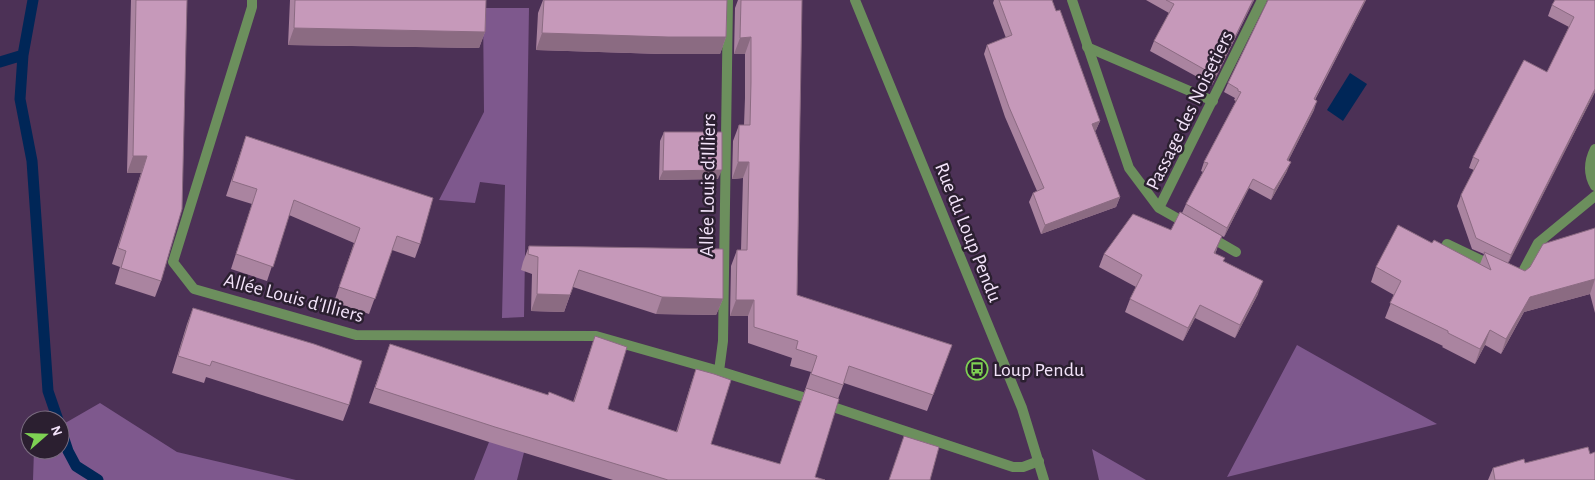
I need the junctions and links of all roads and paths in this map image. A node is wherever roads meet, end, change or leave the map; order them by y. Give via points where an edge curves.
1 (252, 0) edge
2 (728, 0) edge
3 (856, 0) edge
4 (1072, 0) edge
5 (1262, 0) edge
6 (1087, 48) junction
7 (1212, 100) junction
8 (1595, 149) edge
9 (1595, 186) edge
10 (1595, 196) edge
11 (1159, 208) junction
12 (1447, 244) dead end
13 (1236, 252) dead end
14 (718, 371) junction
15 (1039, 461) junction
16 (1044, 480) edge

1 - 14 street, Allée Louis d'Illiers via 173,262 194,289 356,335 596,336
2 - 14 street, Allée Louis d'Illiers via 723,341
3 - 15 street, Rue du Loup Pendu via 1018,399
4 - 6 street, Passage des Noisetiers
5 - 7 street, Passage des Noisetiers
6 - 7 street
6 - 11 street, Passage des Noisetiers via 1129,168
7 - 11 street, Passage des Noisetiers
8 - 9 street via 1590,169
10 - 12 street via 1538,243 1519,279
11 - 13 street, Passage des Noisetiers
14 - 15 street, Allée Louis d'Illiers via 1013,467
15 - 16 street, Rue du Loup Pendu

